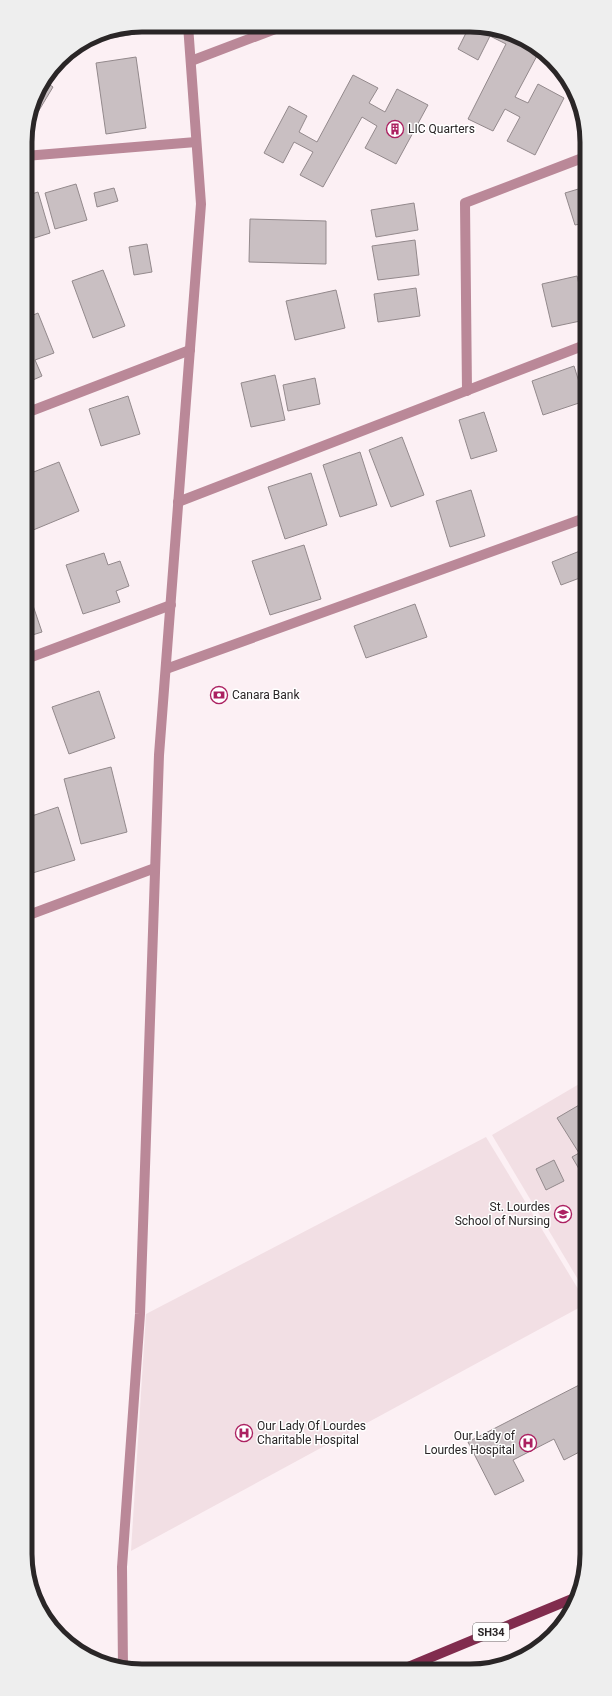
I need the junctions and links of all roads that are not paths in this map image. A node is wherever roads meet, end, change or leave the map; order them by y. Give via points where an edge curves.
1 (189, 32) edge
2 (267, 32) edge
3 (191, 61) junction
4 (196, 142) junction
5 (32, 155) edge
6 (580, 159) edge
7 (580, 347) edge
8 (190, 350) junction
9 (467, 391) junction
10 (32, 411) edge
11 (178, 502) junction
12 (580, 520) edge
13 (171, 605) junction
14 (32, 657) edge
15 (166, 669) junction
16 (156, 868) junction
17 (32, 914) edge
18 (570, 1600) edge
19 (123, 1662) edge
20 (415, 1664) edge

1 - 3 street
2 - 3 street
3 - 4 street
4 - 5 street
4 - 8 street via 201,204
6 - 9 street via 465,203
7 - 9 street
8 - 10 street
8 - 11 street
9 - 11 street
11 - 13 street
12 - 15 street
13 - 14 street
13 - 15 street
15 - 16 street via 159,755
16 - 17 street
16 - 19 street via 140,1314 122,1566
18 - 20 main road, SH34

